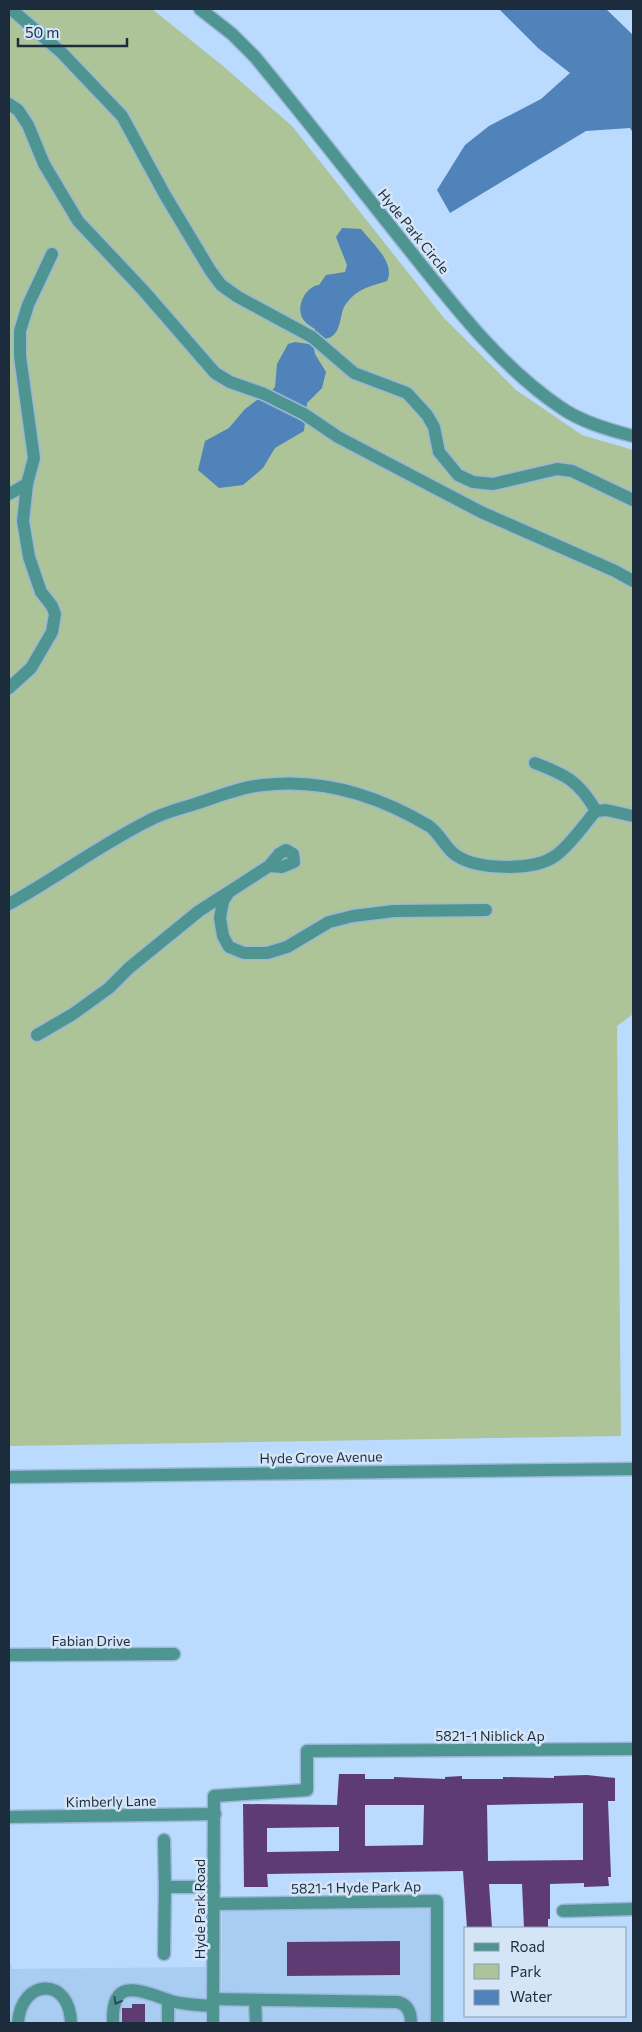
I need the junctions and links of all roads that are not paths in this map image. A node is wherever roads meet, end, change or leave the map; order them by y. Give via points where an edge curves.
1 (10, 9) edge
2 (200, 9) edge
3 (9, 104) edge
4 (52, 254) dead end
5 (633, 436) edge
6 (27, 484) junction
7 (9, 494) edge
8 (633, 500) edge
9 (633, 582) edge
10 (9, 688) edge
11 (535, 763) dead end
12 (596, 811) junction
13 (633, 816) edge
14 (268, 866) dead end
15 (229, 892) junction
16 (9, 904) edge
17 (486, 910) dead end
18 (37, 1035) dead end
19 (633, 1469) edge
20 (9, 1477) edge
21 (174, 1654) dead end
22 (9, 1655) edge
23 (633, 1748) edge
24 (214, 1796) joint
25 (215, 1814) junction
26 (9, 1817) edge
27 (164, 1840) dead end
28 (165, 1887) junction
29 (214, 1887) junction
30 (214, 1904) junction
31 (633, 1910) edge
32 (563, 1911) dead end
33 (164, 1954) dead end
34 (168, 2000) junction
35 (255, 2000) junction
36 (213, 2002) junction
37 (18, 2023) edge
38 (71, 2023) edge
39 (113, 2023) edge
40 (168, 2023) edge
41 (213, 2023) edge
42 (256, 2023) edge
43 (411, 2023) edge
44 (437, 2023) edge

1 - 8 street via 62,53 122,116 165,195 222,285 312,337 362,378 408,393 427,415 434,427 440,452 458,475 473,482 494,484 557,469 572,471
2 - 5 street, Hyde Park Circle via 255,57 427,272 506,361 537,391 562,409
3 - 9 street via 18,110 28,125 44,164 78,221 215,373 264,394 481,512
4 - 6 street via 28,305 20,331 24,393 34,458
6 - 7 street
6 - 10 street via 23,521 29,557 40,592 55,614 52,632 31,668
11 - 12 street via 564,774 577,783
12 - 13 street
12 - 16 street via 556,856 540,864 488,866 456,856 432,828 406,813 342,788 305,784 263,785 233,791 150,820
14 - 15 street
15 - 17 street via 223,901 220,918 223,936 229,947 244,953 267,953 287,947 329,922 354,916
15 - 18 street via 199,912 109,988
19 - 20 street, Hyde Grove Avenue
21 - 22 street, Fabian Drive
23 - 24 street, 5821-1 Niblick Ap via 308,1751 307,1790
24 - 25 street, Hyde Park Road
25 - 26 street, Kimberly Lane
25 - 29 street, Hyde Park Road
27 - 28 street
28 - 29 street
28 - 33 street
29 - 30 street, Hyde Park Road
30 - 36 street, Hyde Park Road
30 - 44 street, 5821-1 Hyde Park Ap via 436,1902
31 - 32 street
34 - 36 street via 187,2005
34 -> 39 street via 139,1989 126,1990 118,1995 112,2008
34 - 40 street
35 - 36 street
35 - 42 street
35 - 43 street via 397,2002 408,2009
36 - 41 street, Hyde Park Road
37 - 38 street via 21,2004 27,1996 34,1991 46,1990 58,1991 67,1999

